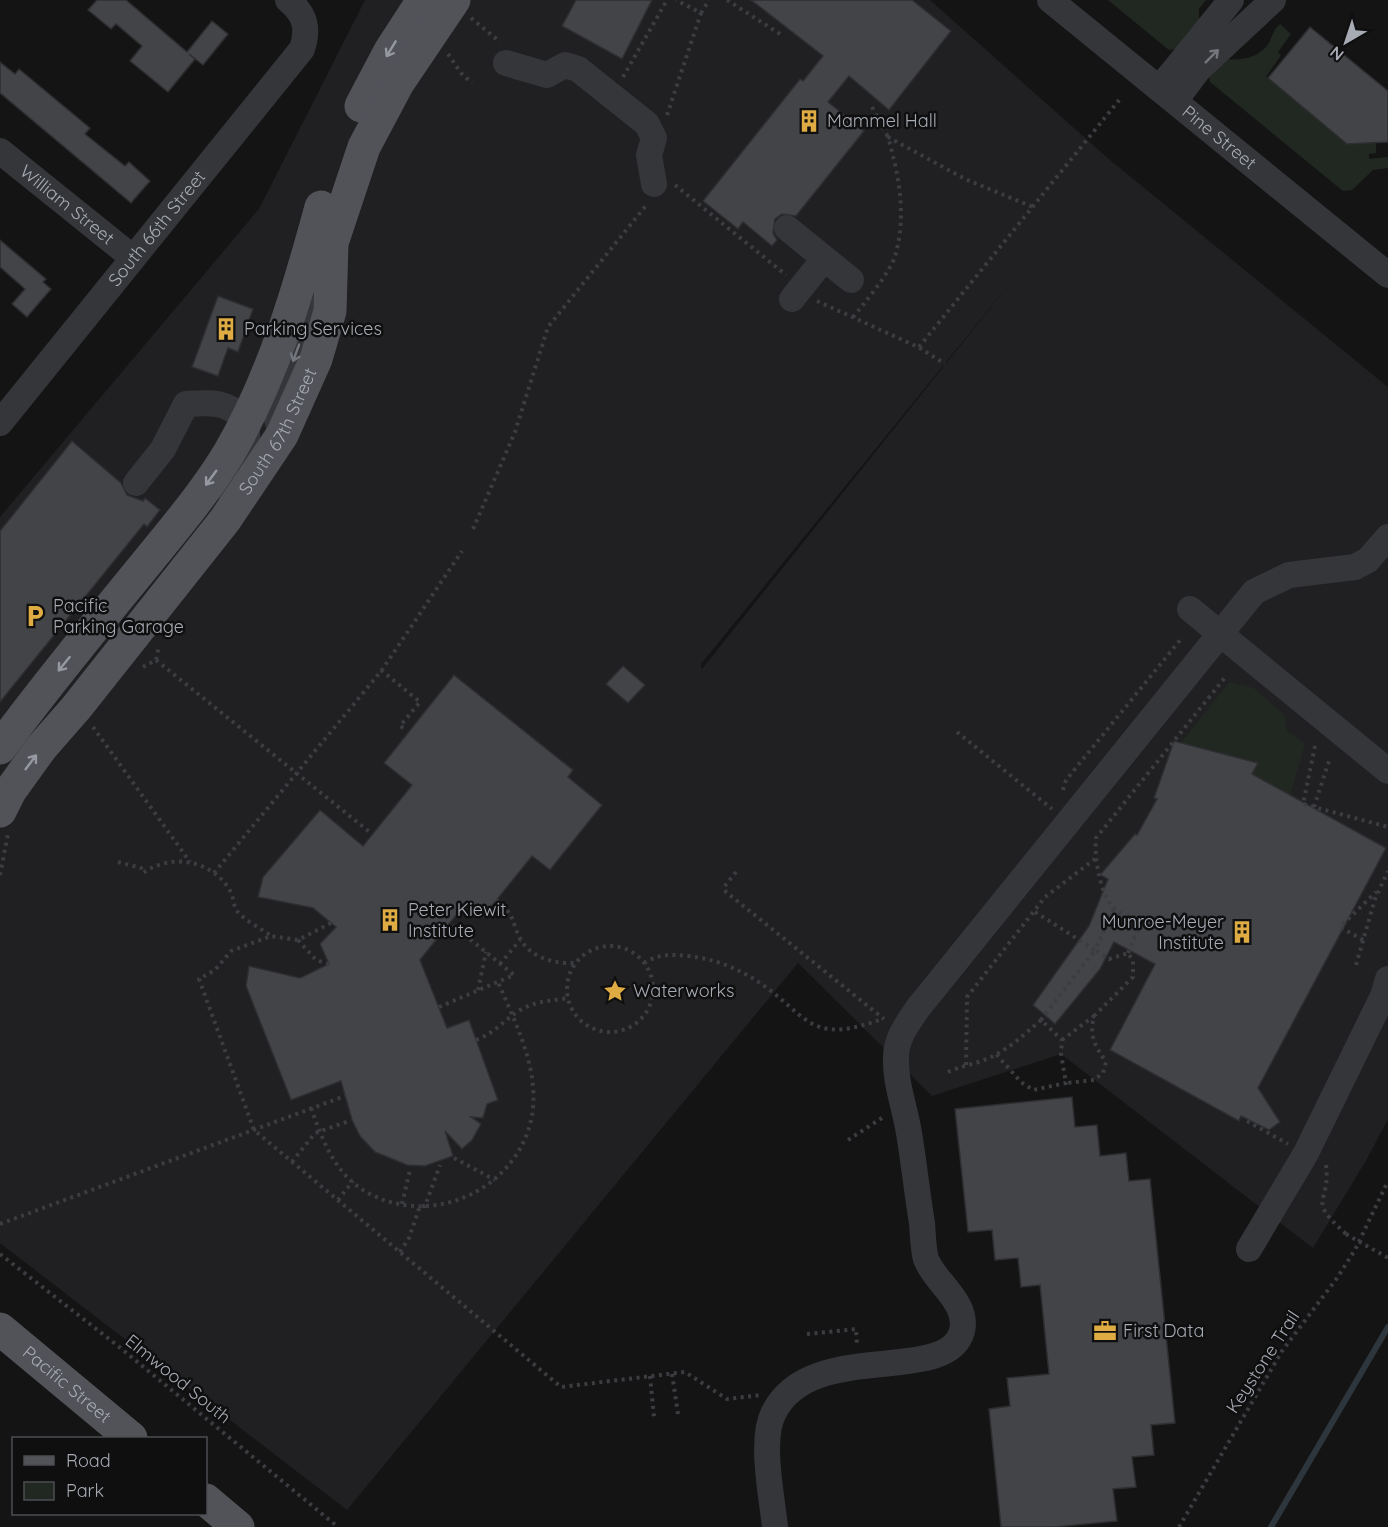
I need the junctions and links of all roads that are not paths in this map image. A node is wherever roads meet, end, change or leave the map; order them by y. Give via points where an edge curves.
1 (288, 0) edge
2 (423, 0) edge
3 (1050, 0) edge
4 (1231, 0) edge
5 (1273, 0) edge
6 (460, 6) edge
7 (504, 53) road end
8 (1167, 95) junction
9 (0, 151) edge
10 (659, 189) road end
11 (787, 228) dead end
12 (307, 257) junction
13 (133, 258) junction
14 (824, 259) junction
15 (1388, 275) edge
16 (851, 280) dead end
17 (797, 293) road end
18 (247, 420) junction
19 (0, 423) edge
20 (282, 435) junction
21 (136, 483) dead end
22 (1388, 537) edge
23 (1190, 609) dead end
24 (1220, 634) junction
25 (120, 652) junction
26 (5, 742) edge
27 (0, 771) edge
28 (1388, 771) edge
29 (0, 812) edge
30 (1388, 979) edge
31 (1249, 1249) dead end
32 (0, 1330) edge
33 (130, 1437) edge
34 (207, 1501) edge
35 (238, 1527) edge
36 (775, 1527) edge

1 - 13 street, South 66th Street via 298,8 306,30 302,50
2 -> 12 main road, South 67th Street via 361,107 324,194
3 - 8 street, Pine Street
4 - 8 street
8 -> 5 street
6 - 20 main road, South 67th Street via 398,83 364,147 332,243 330,311 316,359
7 - 10 street via 547,75 565,65 578,69 647,124 654,138 649,155
8 - 15 street, Pine Street
9 - 13 street, William Street
11 - 14 street
12 - 18 main road, South 67th Street via 267,379
12 -> 20 street via 317,284 308,323 275,413
13 - 19 street, South 66th Street
14 - 16 street
14 - 17 street
18 - 21 street via 236,410 215,402 186,404 163,449
18 - 25 street via 244,467 134,620
18 -> 26 main road, South 67th Street via 228,455 177,524
20 - 25 main road, South 67th Street via 225,520
22 - 24 street via 1368,560 1355,567 1289,575 1272,581 1254,592
23 - 24 street
24 - 28 street
24 - 36 street via 1060,811 901,1033 896,1055 897,1088 904,1107 927,1261 955,1301 963,1318 962,1330 957,1341 942,1354 828,1370 794,1390 773,1414 767,1437
29 -> 25 main road, South 67th Street via 41,748
26 - 27 main road
30 - 31 street via 1306,1153
32 - 33 main road, Pacific Street
34 - 35 main road

